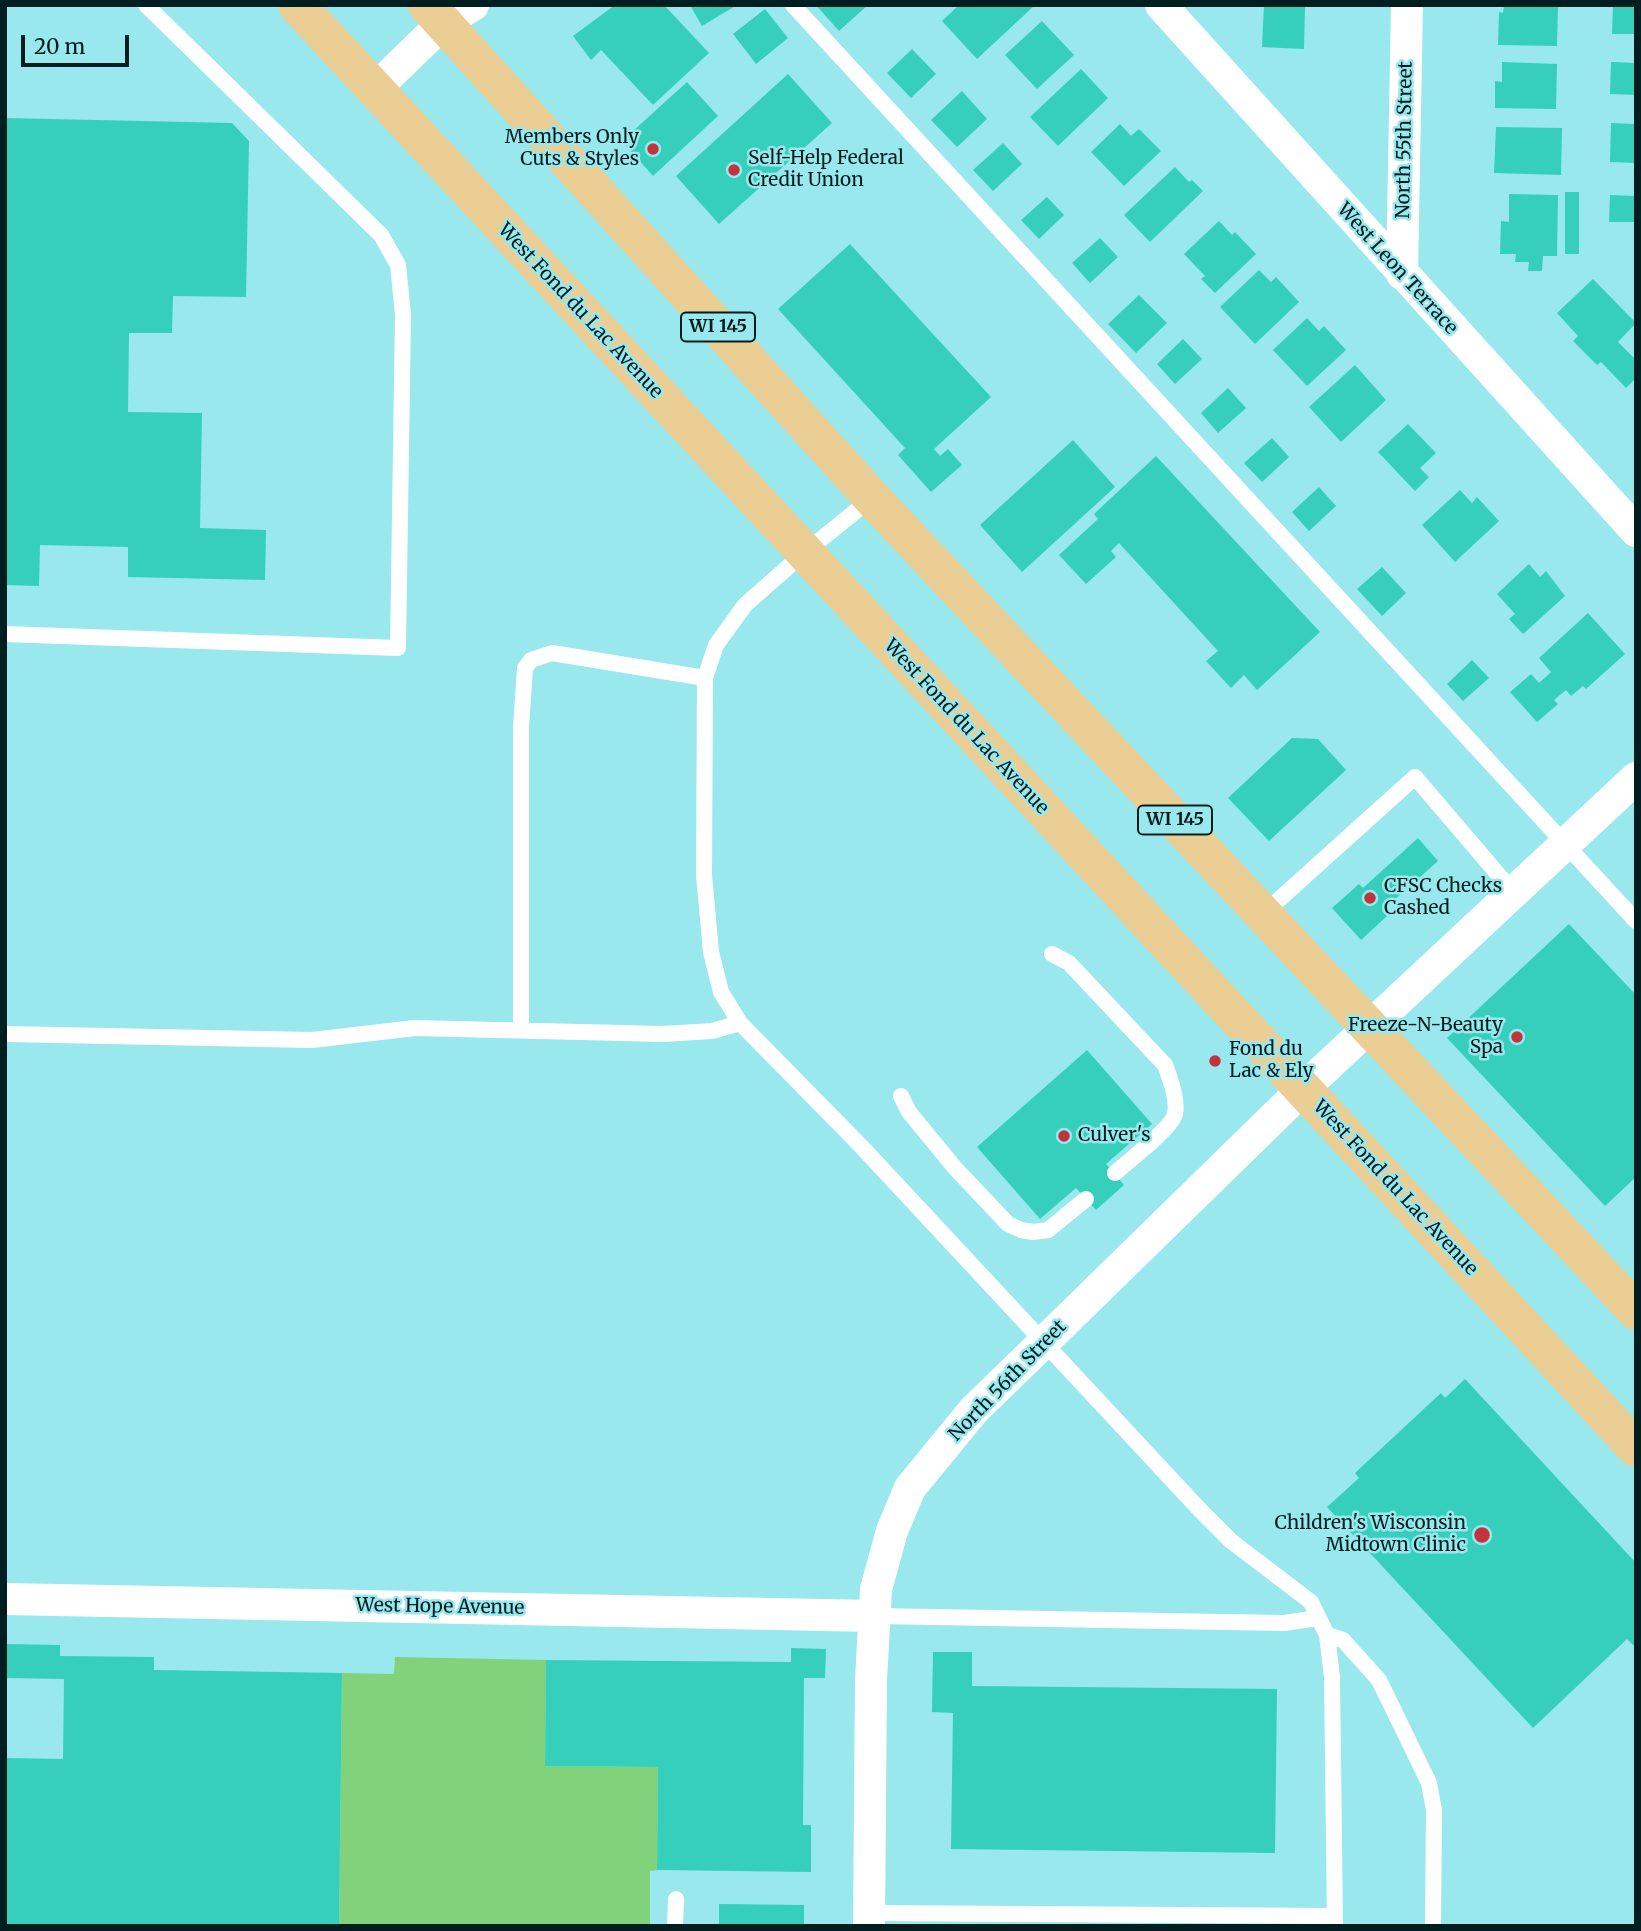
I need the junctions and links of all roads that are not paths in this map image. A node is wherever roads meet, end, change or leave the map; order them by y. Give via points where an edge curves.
1 (146, 5) edge
2 (297, 5) edge
3 (793, 5) edge
4 (1161, 5) edge
5 (1407, 5) edge
6 (448, 11) edge
7 (375, 89) junction
8 (1402, 274) junction
9 (872, 498) junction
10 (1632, 521) edge
11 (803, 553) junction
12 (5, 634) edge
13 (705, 678) junction
14 (1636, 778) edge
15 (1566, 845) junction
16 (1514, 893) junction
17 (1263, 914) junction
18 (1636, 921) edge
19 (1052, 954) dead end
20 (740, 1023) junction
21 (1369, 1027) junction
22 (521, 1030) junction
23 (5, 1034) edge
24 (1303, 1089) junction
25 (901, 1096) dead end
26 (1115, 1173) dead end
27 (1086, 1199) dead end
28 (1636, 1311) edge
29 (1043, 1343) junction
30 (1636, 1448) edge
31 (5, 1599) edge
32 (874, 1616) junction
33 (1318, 1618) junction
34 (1327, 1635) junction
35 (676, 1899) dead end
36 (869, 1919) edge
37 (1335, 1921) edge
38 (675, 1926) edge
39 (1433, 1926) edge

1 - 12 lane via 381,235 398,265 403,315 398,648
2 - 7 main road, West Fond du Lac Avenue
3 - 15 lane
4 - 8 street, West Leon Terrace
5 - 8 street, North 55th Street
6 - 7 street
6 - 9 main road, WI 145
7 - 11 main road, West Fond du Lac Avenue
8 - 10 street, West Leon Terrace
9 - 11 lane
9 - 17 main road, WI 145
11 - 13 lane via 745,606 716,645
11 - 24 main road, West Fond du Lac Avenue
13 - 20 lane via 704,875 710,939 721,992
13 - 22 lane via 552,653 531,660 525,668
14 - 15 street, North 56th Street
15 - 16 street, North 56th Street
15 - 18 lane
16 - 17 lane via 1415,777
16 - 21 street, North 56th Street
17 - 21 main road, WI 145
19 - 26 lane via 1069,963 1122,1018 1165,1065 1170,1079 1175,1115
20 - 22 lane via 712,1031 663,1034
20 - 29 lane
21 - 24 street, North 56th Street
21 - 28 main road, WI 145
22 - 23 lane via 415,1027 312,1040
24 - 29 street, North 56th Street
24 - 30 main road, West Fond du Lac Avenue
25 - 27 lane via 955,1168 1008,1224 1021,1230 1048,1230
29 - 32 street, North 56th Street via 974,1410 910,1488 892,1531 876,1589
29 - 33 lane via 1231,1541 1311,1602
31 - 32 street, West Hope Avenue
32 - 33 lane via 1284,1623
32 - 36 street, North 56th Street
33 - 34 lane
34 - 37 lane via 1332,1677
34 - 39 lane via 1343,1640 1379,1680 1429,1783 1434,1810
35 - 38 lane
36 - 37 lane

